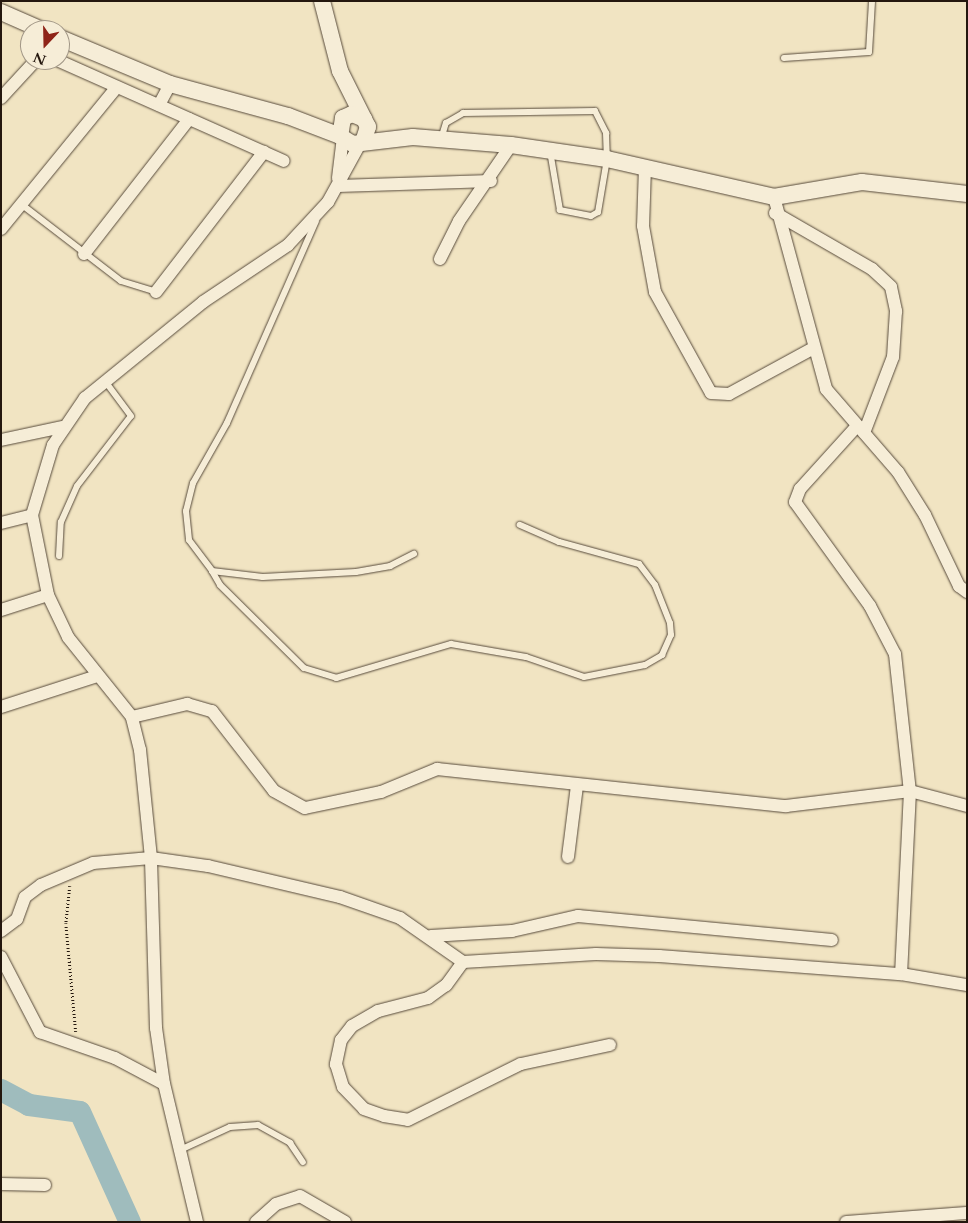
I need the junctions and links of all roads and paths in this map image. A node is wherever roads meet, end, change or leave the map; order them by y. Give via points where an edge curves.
1 (322, 1) edge
2 (872, 1) edge
3 (1, 12) edge
4 (20, 20) edge
5 (70, 42) edge
6 (784, 58) dead end
7 (70, 66) edge
8 (27, 70) edge
9 (340, 71) junction
10 (170, 84) junction
11 (117, 87) junction
12 (1, 98) edge
13 (158, 106) junction
14 (189, 118) junction
15 (342, 129) junction
16 (364, 131) junction
17 (441, 140) junction
18 (511, 145) junction
19 (550, 151) junction
20 (264, 152) junction
21 (607, 159) junction
22 (284, 161) dead end
23 (645, 167) junction
24 (491, 181) junction
25 (338, 186) junction
26 (967, 194) edge
27 (21, 204) junction
28 (775, 205) junction
29 (317, 218) junction
30 (1, 229) edge
31 (84, 254) junction
32 (440, 259) dead end
33 (156, 292) joint
34 (812, 349) junction
35 (105, 381) junction
36 (62, 427) junction
37 (860, 430) junction
38 (1, 440) edge
39 (32, 515) junction
40 (1, 524) edge
41 (520, 525) dead end
42 (414, 554) dead end
43 (59, 556) dead end
44 (212, 571) junction
45 (967, 592) edge
46 (48, 595) junction
47 (1, 610) edge
48 (97, 676) junction
49 (1, 707) edge
50 (132, 717) junction
51 (577, 786) junction
52 (910, 791) junction
53 (967, 806) edge
54 (568, 857) dead end
55 (151, 858) junction
56 (72, 871) junction
57 (1, 931) edge
58 (431, 936) junction
59 (832, 940) dead end
60 (1, 957) edge
61 (463, 962) junction
62 (901, 974) junction
63 (967, 985) edge
64 (610, 1045) dead end
65 (78, 1046) junction
66 (164, 1084) junction
67 (180, 1150) junction
68 (304, 1162) dead end
69 (1, 1184) edge
70 (45, 1185) dead end
71 (966, 1213) edge
72 (197, 1222) edge
73 (256, 1222) edge
74 (345, 1222) edge
75 (846, 1222) edge
76 (950, 1222) edge

1 - 9 street
2 - 6 lane via 869,52
3 - 4 street
5 - 10 street
7 - 11 street
8 - 12 street
9 - 15 street
9 - 16 street
10 - 13 street
10 - 15 street
11 - 13 street
11 - 27 street
13 - 14 street
14 - 20 street
14 - 31 street
15 - 16 street
15 - 16 street via 352,114
15 - 25 street
16 - 17 street
16 - 25 street
17 - 18 street
17 - 21 lane via 442,127 463,113 586,108 602,122
18 - 19 street
18 - 24 street
19 - 21 street
19 - 21 lane via 557,202 566,213 598,212
20 - 22 street
20 - 33 street
21 - 23 street
23 - 28 street
23 - 34 street via 645,258 665,315 707,389 719,396 729,394
24 - 25 street
24 - 32 street via 459,221
25 - 29 street
26 - 28 street via 862,182
27 - 30 street
27 - 31 lane
28 - 34 street
28 - 37 street via 872,270 891,287 896,311 893,357
29 - 35 street via 288,245 203,302
29 - 44 lane via 227,424 193,483 186,511 190,540
31 - 33 lane via 121,281
34 - 37 street via 826,390
35 - 36 street
35 - 43 lane via 131,416 77,486 61,522
36 - 38 street
36 - 39 street
37 - 45 street via 912,494 959,586
37 - 52 street via 800,488 795,502 870,606 895,654
39 - 40 street
39 - 46 street
41 - 44 lane via 559,542 639,564 655,585 670,623 671,635 662,655 644,665 584,677 526,657 451,644 336,678 304,668 220,585
42 - 44 lane via 390,566 356,572 263,577
46 - 47 street
46 - 48 street via 68,637
48 - 49 street
48 - 50 street
50 - 51 street via 187,704 212,710 274,791 305,808 381,792 437,769
50 - 55 street via 140,750
51 - 52 street via 786,806
51 - 54 street
52 - 53 street
52 - 62 street
55 - 56 street via 93,862
55 - 58 street via 208,866 340,897 400,918
55 - 66 street via 156,1028
56 - 57 street via 30,892 17,920
56 - 65 path via 66,924
58 - 59 street via 512,931 578,916
58 - 61 street
60 - 65 street via 33,1026 51,1038
61 - 62 street via 596,954
61 - 64 street via 446,986 428,998 378,1011 352,1026 341,1040 336,1064 343,1087 364,1109 408,1120 521,1064
62 - 63 street
65 - 66 street via 116,1058
66 - 67 street
67 - 68 lane via 230,1127 258,1125 290,1143
67 - 72 street
69 - 70 street
71 - 75 street
71 - 76 street
73 - 74 street via 276,1204 300,1196

